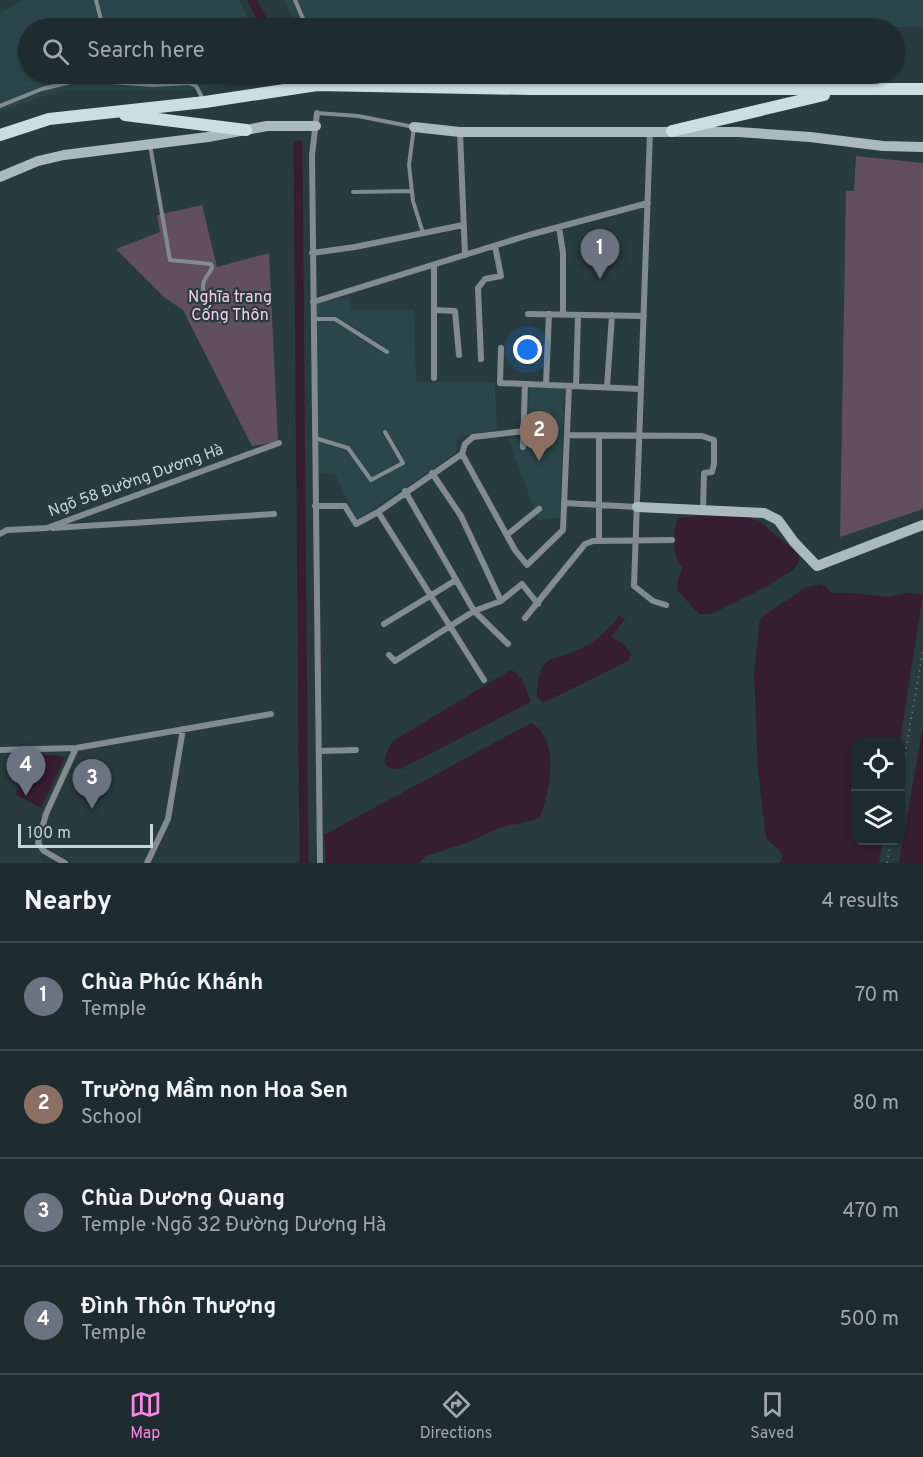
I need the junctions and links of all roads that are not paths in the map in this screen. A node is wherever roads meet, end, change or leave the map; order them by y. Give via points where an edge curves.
1 (96, 0) edge
2 (295, 0) edge
3 (100, 18) edge
4 (303, 18) edge
5 (63, 84) edge
6 (141, 84) edge
7 (172, 84) edge
8 (193, 84) edge
9 (314, 84) edge
10 (384, 84) edge
11 (923, 89) edge
12 (846, 90) junction
13 (205, 102) junction
14 (0, 106) edge
15 (102, 113) junction
16 (317, 113) joint
17 (316, 126) junction
18 (414, 127) junction
19 (246, 130) junction
20 (672, 131) junction
21 (460, 132) junction
22 (650, 132) junction
23 (0, 135) edge
24 (150, 144) junction
25 (923, 147) edge
26 (0, 177) edge
27 (412, 191) junction
28 (353, 192) dead end
29 (648, 203) junction
30 (463, 225) junction
31 (559, 227) junction
32 (423, 233) junction
33 (495, 246) junction
34 (312, 253) junction
35 (465, 255) junction
36 (434, 265) junction
37 (313, 302) junction
38 (435, 310) junction
39 (528, 314) dead end
40 (549, 314) junction
41 (563, 314) junction
42 (578, 315) junction
43 (612, 315) junction
44 (644, 316) junction
45 (313, 319) junction
46 (219, 321) dead end
47 (501, 348) dead end
48 (387, 352) dead end
49 (459, 355) dead end
50 (481, 359) dead end
51 (434, 378) dead end
52 (525, 384) junction
53 (546, 384) junction
54 (572, 386) junction
55 (607, 387) junction
56 (641, 389) junction
57 (524, 431) junction
58 (385, 432) dead end
59 (567, 435) junction
60 (599, 436) junction
61 (638, 436) junction
62 (315, 438) junction
63 (279, 443) dead end
64 (523, 447) dead end
65 (462, 454) junction
66 (432, 473) junction
67 (405, 491) junction
68 (564, 504) junction
69 (315, 506) junction
70 (597, 506) junction
71 (637, 507) junction
72 (539, 510) dead end
73 (703, 510) junction
74 (378, 512) junction
75 (274, 514) dead end
76 (923, 525) edge
77 (47, 528) junction
78 (2, 532) edge
79 (507, 535) junction
80 (672, 540) dead end
81 (599, 542) junction
82 (635, 542) junction
83 (456, 580) junction
84 (430, 596) junction
85 (501, 601) junction
86 (538, 604) junction
87 (666, 605) dead end
88 (474, 611) junction
89 (525, 618) dead end
90 (384, 624) dead end
91 (449, 627) junction
92 (508, 644) dead end
93 (389, 655) dead end
94 (484, 680) dead end
95 (271, 714) dead end
96 (183, 729) junction
97 (76, 748) junction
98 (0, 750) edge
99 (356, 750) dead end
100 (319, 751) junction
101 (65, 863) edge
102 (147, 863) edge
103 (320, 863) edge

1 - 3 lane
2 - 4 lane
5 - 14 lane
6 - 7 lane
8 - 13 lane
9 - 13 main road
10 - 12 main road via 530,89
11 - 12 main road
12 - 20 main road
13 - 15 main road
15 - 19 main road
15 - 23 main road via 50,118
16 - 17 street
16 - 18 lane
17 - 19 street
17 - 34 street via 312,155
18 - 21 street
18 - 27 lane via 409,165
19 - 24 street
20 - 22 street
20 - 25 street via 765,133
21 - 22 street
21 - 30 street
22 - 29 street
24 - 26 street via 57,156
24 - 46 lane via 171,260 211,264 204,280 204,295
27 - 28 lane
27 - 32 lane
29 - 31 street
29 - 44 street
30 - 32 street
30 - 35 street
31 - 33 street
31 - 41 street
32 - 34 street
33 - 35 street
33 - 50 street via 501,276 485,279 478,288
34 - 37 street
35 - 36 street
36 - 37 street
36 - 38 street
37 - 45 street
38 - 49 street via 455,311
38 - 51 street
39 - 40 street
40 - 41 street
40 - 53 street
41 - 42 street
42 - 43 street
42 - 54 street
43 - 44 street
43 - 55 street
44 - 56 street
45 - 48 lane via 335,319
45 - 62 street
47 - 52 street via 500,383
52 - 53 street
52 - 57 street
53 - 54 street
54 - 55 street
54 - 59 street
55 - 56 street
56 - 61 street
57 - 64 street
57 - 65 street via 473,437
58 - 62 lane via 403,463 371,480 348,448
59 - 60 street
59 - 68 street
60 - 61 street
60 - 70 street
61 - 71 street
61 - 73 street via 702,436 714,440 712,472 704,473
62 - 69 street
63 - 77 street, Ngõ 58 Đường Dương Hà
65 - 66 street
65 - 79 street
66 - 67 street
66 - 85 street via 461,516
67 - 74 street
67 - 83 street
68 - 70 street
68 - 79 street via 563,530 526,565
69 - 74 street via 345,506 356,524
69 - 100 street
70 - 71 street
70 - 81 street
71 - 73 street
71 - 82 street
72 - 79 street
73 - 76 street via 764,513 778,520 817,566
74 - 84 street
75 - 77 street
77 - 78 street, Ngõ 58 Đường Dương Hà
80 - 82 street
81 - 82 street
81 - 86 street via 585,544
82 - 87 street via 634,586
83 - 84 street
83 - 88 street
84 - 90 street
84 - 91 street
85 - 86 street via 522,584
85 - 88 street
86 - 89 street
88 - 91 street
88 - 92 street
91 - 93 street via 395,661
91 - 94 street
95 - 96 street
96 - 97 street
96 - 102 street via 168,819
97 - 98 street
97 - 101 street via 46,814 38,843
99 - 100 street
100 - 103 street

